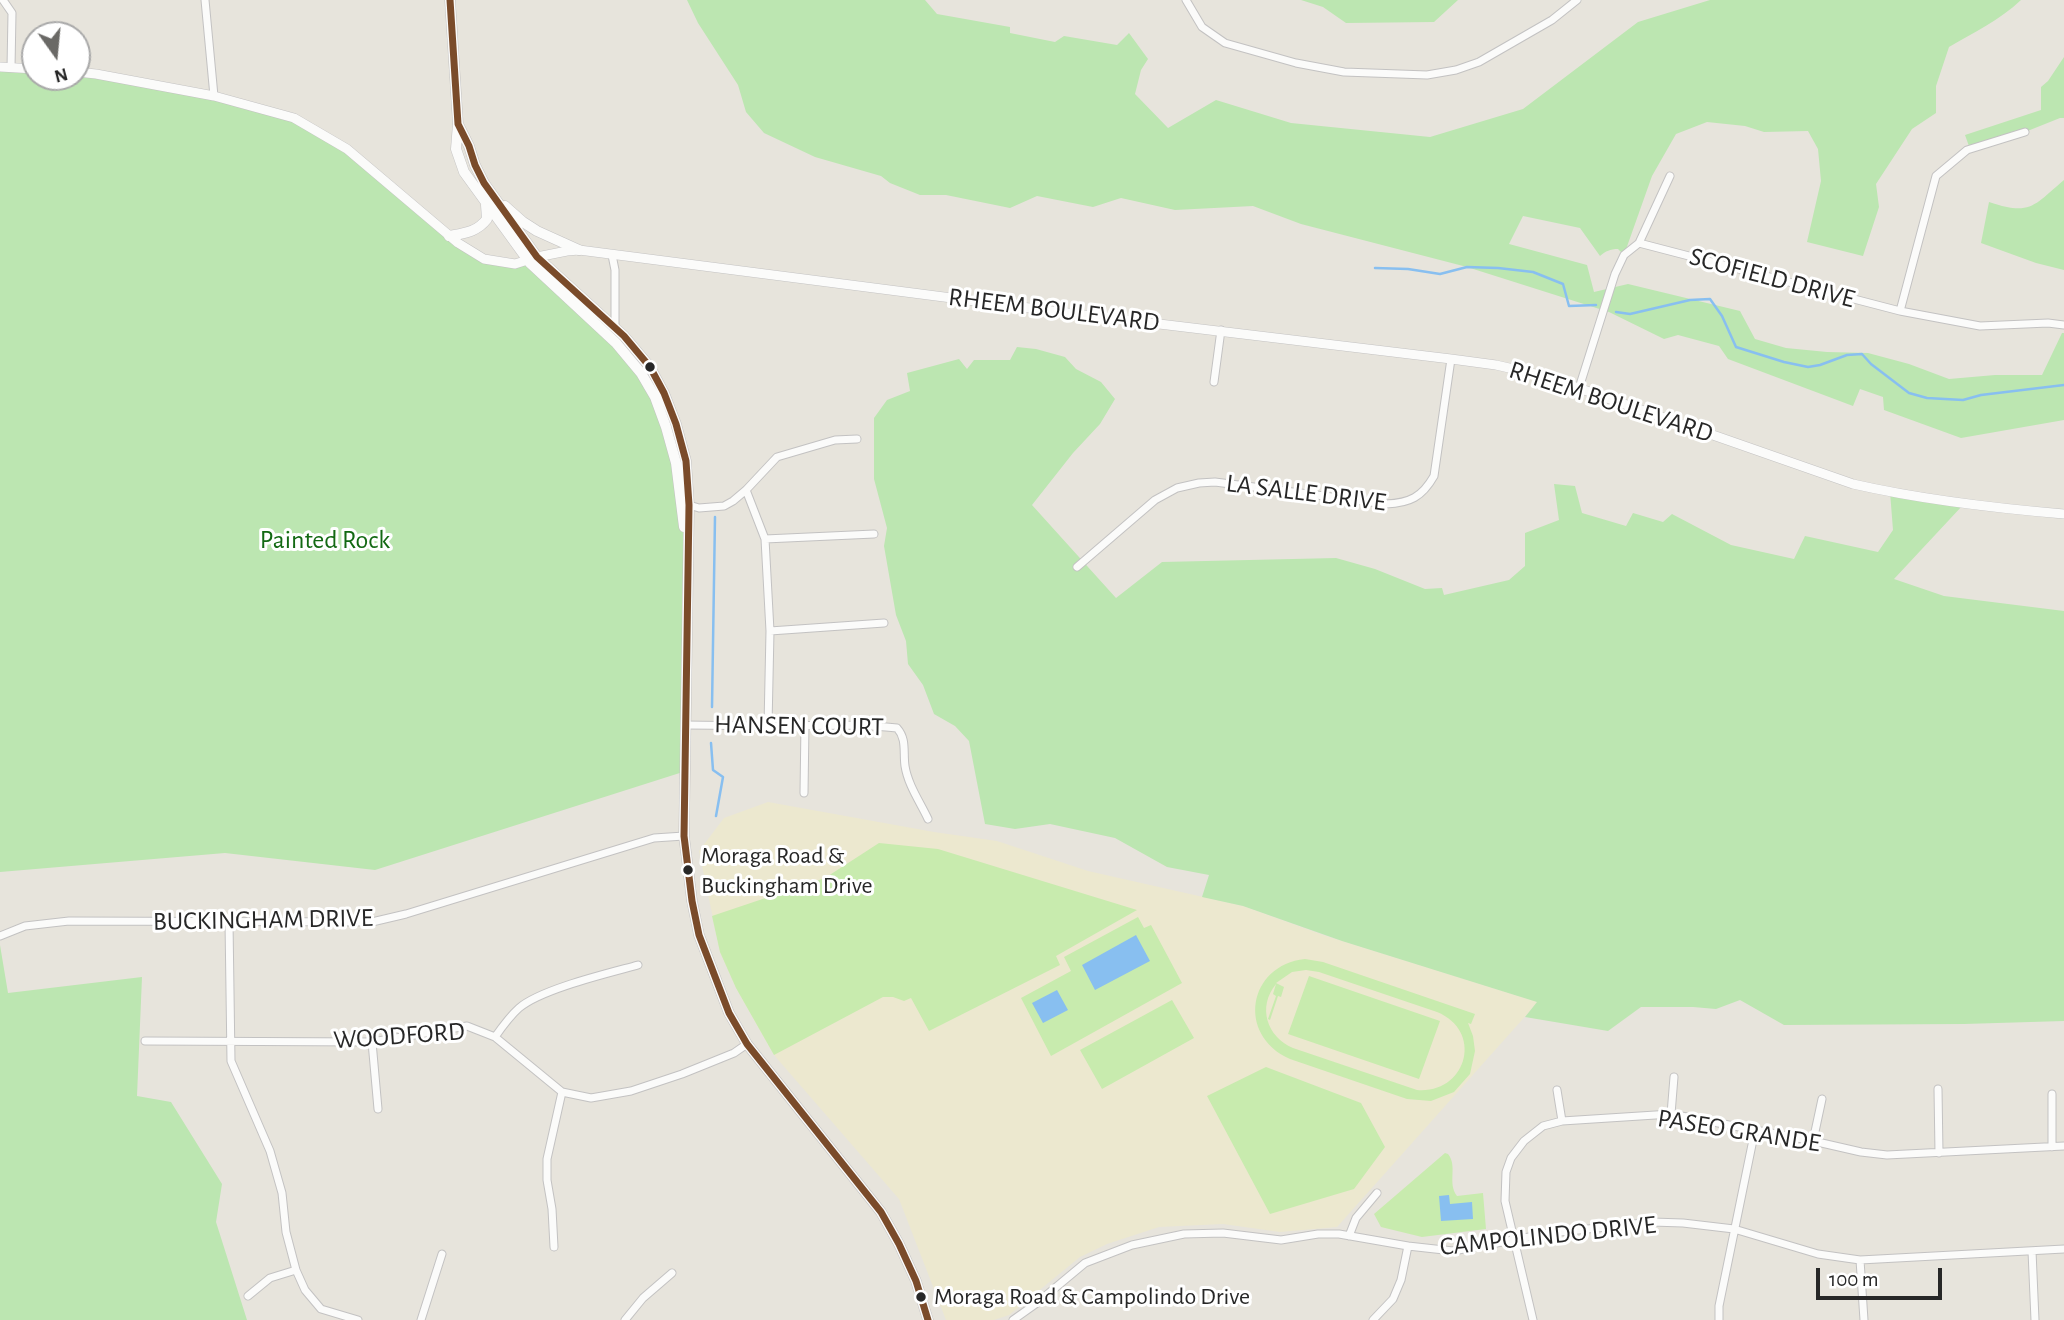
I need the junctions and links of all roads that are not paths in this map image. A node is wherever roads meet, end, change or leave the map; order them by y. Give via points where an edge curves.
1 (3, 0) edge
2 (205, 0) edge
3 (450, 0) edge
4 (1186, 0) edge
5 (1577, 0) edge
6 (0, 67) edge
7 (11, 68) junction
8 (21, 68) edge
9 (91, 73) edge
10 (214, 96) junction
11 (458, 124) junction
12 (2025, 132) dead end
13 (1670, 176) dead end
14 (497, 200) junction
15 (486, 204) junction
16 (450, 236) junction
17 (1639, 243) junction
18 (579, 250) junction
19 (612, 255) junction
20 (532, 259) junction
21 (1900, 311) junction
22 (2064, 326) edge
23 (615, 328) junction
24 (1221, 330) junction
25 (1451, 359) junction
26 (1214, 382) dead end
27 (1579, 388) junction
28 (857, 439) dead end
29 (746, 490) junction
30 (689, 505) junction
31 (2064, 514) edge
32 (874, 534) dead end
33 (765, 538) junction
34 (1077, 567) dead end
35 (689, 568) junction
36 (884, 624) dead end
37 (770, 631) junction
38 (805, 724) junction
39 (686, 725) junction
40 (768, 726) junction
41 (804, 793) dead end
42 (928, 819) dead end
43 (684, 836) junction
44 (229, 922) junction
45 (0, 936) edge
46 (638, 965) dead end
47 (495, 1037) junction
48 (145, 1041) dead end
49 (231, 1042) junction
50 (372, 1042) junction
51 (747, 1044) junction
52 (1674, 1077) dead end
53 (1938, 1089) dead end
54 (1557, 1090) dead end
55 (562, 1092) junction
56 (2052, 1094) dead end
57 (1822, 1099) dead end
58 (378, 1109) dead end
59 (1671, 1114) junction
60 (1562, 1121) junction
61 (1755, 1130) junction
62 (1813, 1141) junction
63 (2064, 1146) edge
64 (2052, 1147) junction
65 (1939, 1153) junction
66 (1377, 1193) dead end
67 (1734, 1229) junction
68 (1349, 1236) junction
69 (1515, 1239) junction
70 (554, 1247) dead end
71 (1408, 1247) junction
72 (2064, 1249) edge
73 (2032, 1251) junction
74 (442, 1254) dead end
75 (1860, 1260) junction
76 (296, 1270) junction
77 (672, 1273) dead end
78 (248, 1296) dead end
79 (358, 1320) edge
80 (421, 1320) edge
81 (625, 1320) edge
82 (928, 1320) edge
83 (1013, 1320) edge
84 (1374, 1320) edge
85 (1533, 1320) edge
86 (1719, 1320) edge
87 (1864, 1320) edge
88 (2035, 1320) edge

1 - 7 street via 12,13
2 - 10 street
3 - 11 main road
4 - 5 street via 1202,27 1225,43 1296,64 1344,72 1427,75 1479,62
6 - 7 street
7 - 8 street
9 - 10 street, RHEEM BOULEVARD
10 - 16 street, RHEEM BOULEVARD via 294,118 347,149
11 - 14 main road via 475,165
11 - 15 main road via 456,149 464,172
12 - 21 street via 1967,150 1936,176
13 - 17 street
14 - 18 main road via 530,227
14 - 20 main road
15 - 16 main road via 487,219 481,227
15 - 20 main road
16 - 20 street, RHEEM BOULEVARD via 484,259 515,264
17 - 21 street, SCOFIELD DRIVE
17 - 27 street via 1624,255 1615,274
18 - 19 street, RHEEM BOULEVARD
18 - 20 street, RHEEM BOULEVARD
19 - 23 street
19 - 24 street, RHEEM BOULEVARD
20 - 23 main road
20 - 35 main road via 616,342 655,397 676,463
21 - 22 street, SCOFIELD DRIVE via 1980,326
23 - 30 main road via 650,367 664,393 686,461
24 - 25 street, RHEEM BOULEVARD
24 - 26 street
25 - 27 street, RHEEM BOULEVARD via 1520,370
25 - 34 street, LA SALLE DRIVE via 1434,476 1427,490 1414,499 1386,505 1199,483 1155,500
27 - 31 street, RHEEM BOULEVARD via 1853,484 1963,505
28 - 29 street via 835,440 777,457
29 - 30 street via 724,506
29 - 33 street
30 - 35 main road
32 - 33 street
33 - 37 street
35 - 39 main road
36 - 37 street
37 - 40 street
38 - 40 street, HANSEN COURT
38 - 41 street
38 - 42 street, HANSEN COURT via 897,728 904,739 908,779
39 - 40 street, HANSEN COURT
39 - 43 main road
43 - 44 street, BUCKINGHAM DRIVE via 654,838 372,922
43 - 51 main road via 699,935 729,1013
44 - 45 street, BUCKINGHAM DRIVE via 69,921 25,926
44 - 49 street
46 - 47 street via 529,1001
47 - 50 street, WOODFORD via 467,1026
47 - 55 street, WOODFORD
48 - 49 street, WOODFORD
49 - 50 street, WOODFORD
49 - 76 street via 231,1061 270,1151 282,1193
50 - 58 street
51 - 55 street via 717,1060 631,1091 591,1098
51 - 82 main road via 881,1212 916,1281
52 - 59 street
53 - 65 street
54 - 60 street
55 - 70 street via 547,1159
56 - 64 street
57 - 62 street
59 - 60 street, PASEO GRANDE
59 - 61 street, PASEO GRANDE
60 - 69 street, PASEO GRANDE via 1543,1126 1511,1158 1504,1186
61 - 62 street, PASEO GRANDE
61 - 67 street
62 - 65 street, PASEO GRANDE via 1887,1155
63 - 64 street, PASEO GRANDE
64 - 65 street, PASEO GRANDE
66 - 68 street via 1356,1218
67 - 69 street, CAMPOLINDO DRIVE via 1652,1222
67 - 75 street, CAMPOLINDO DRIVE via 1818,1254
67 - 86 street
68 - 71 street, CAMPOLINDO DRIVE
68 - 83 street, CAMPOLINDO DRIVE via 1318,1234 1281,1240 1184,1234 1132,1245 1085,1263
69 - 71 street, CAMPOLINDO DRIVE via 1453,1251
69 - 85 street, PASEO GRANDE
71 - 84 street via 1392,1300
72 - 73 street, CAMPOLINDO DRIVE
73 - 75 street, CAMPOLINDO DRIVE
73 - 88 street
74 - 80 street
75 - 87 street
76 - 78 street via 270,1278
76 - 79 street via 321,1309
77 - 81 street

